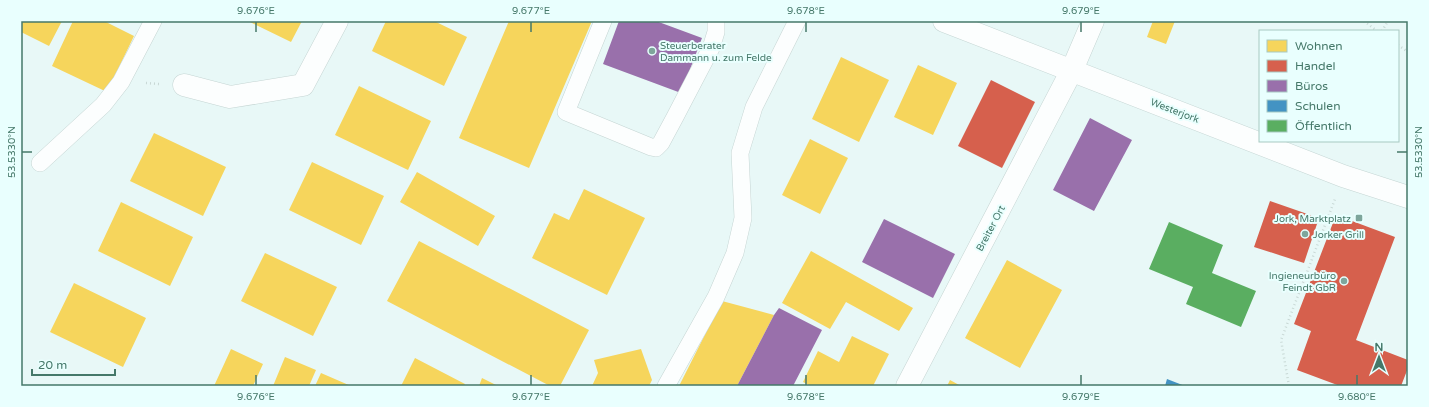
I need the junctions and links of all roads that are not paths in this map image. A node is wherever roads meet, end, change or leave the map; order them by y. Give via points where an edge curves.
1 (153, 21) edge
2 (337, 21) edge
3 (603, 21) edge
4 (716, 21) edge
5 (797, 21) edge
6 (944, 21) edge
7 (1093, 21) edge
8 (1072, 70) junction
9 (184, 85) road end
10 (40, 163) dead end
11 (1408, 197) edge
12 (666, 386) edge
13 (907, 386) edge

1 - 10 lane via 121,82 103,105
2 - 9 street via 303,85 230,97
3 - 4 lane via 566,112 656,148 711,48 716,32
5 - 12 lane via 754,107 740,153 743,218 735,253 716,297
6 - 8 street, Westerjork
7 - 8 street, Breiter Ort
8 - 11 street, Westerjork via 1343,176
8 - 13 street, Breiter Ort

